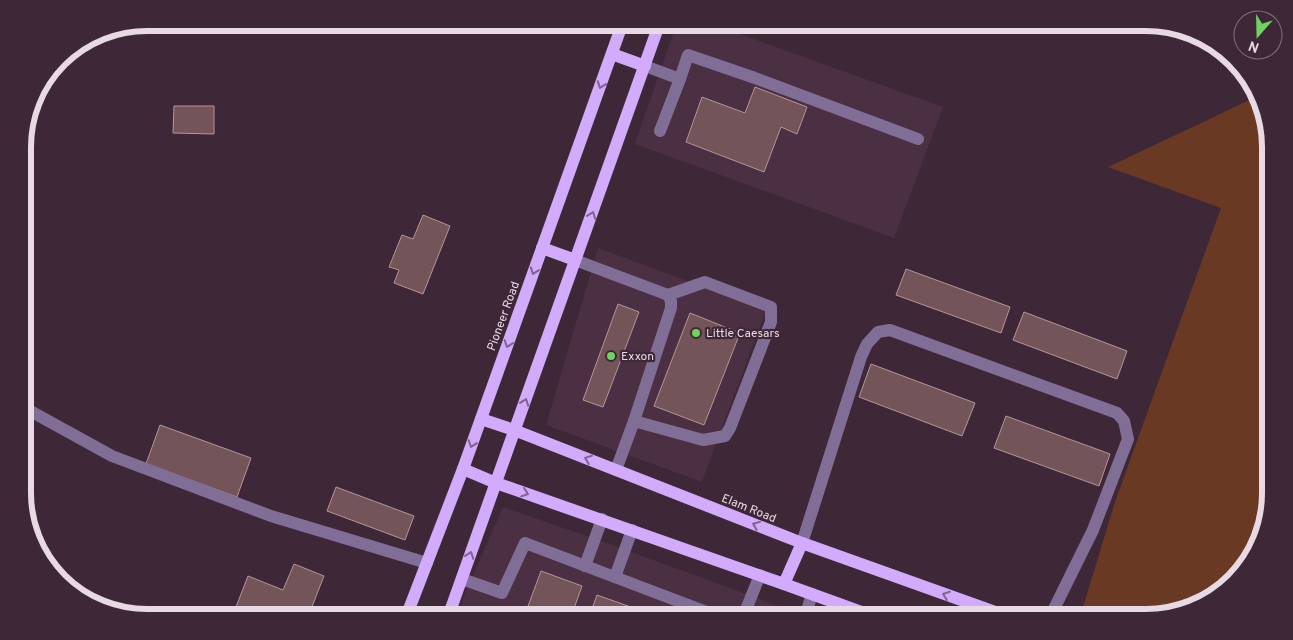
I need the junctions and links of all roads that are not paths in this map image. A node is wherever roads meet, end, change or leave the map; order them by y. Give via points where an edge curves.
1 (620, 31) edge
2 (657, 31) edge
3 (612, 54) junction
4 (645, 66) junction
5 (680, 79) junction
6 (660, 131) dead end
7 (918, 139) dead end
8 (542, 248) junction
9 (575, 260) junction
10 (668, 295) junction
11 (31, 411) edge
12 (481, 419) junction
13 (634, 421) junction
14 (514, 430) junction
15 (463, 469) junction
16 (616, 470) junction
17 (496, 483) junction
18 (602, 519) junction
19 (632, 530) junction
20 (802, 543) junction
21 (427, 563) junction
22 (585, 566) junction
23 (760, 575) junction
24 (615, 578) junction
25 (462, 579) junction
26 (784, 584) junction
27 (812, 594) junction
28 (409, 609) edge
29 (451, 609) edge
30 (698, 609) edge
31 (746, 609) edge
32 (807, 609) edge
33 (853, 609) edge
34 (987, 609) edge
35 (1054, 609) edge

1 - 3 main road, Pioneer Road
2 - 4 main road
3 - 4 main road
3 -> 8 main road, Pioneer Road
4 - 5 lane
9 -> 4 main road
5 - 6 lane
5 - 7 lane via 688,55
8 - 9 main road
8 -> 12 main road, Pioneer Road
9 - 10 lane
14 -> 9 main road
10 - 13 lane via 671,308
10 - 13 lane via 705,282 771,307 771,322 725,436 703,440
11 - 21 lane via 112,456 271,516
12 - 14 main road, Elam Road
12 -> 15 main road, Pioneer Road
13 - 16 lane
16 -> 14 main road, Elam Road
14 - 17 main road
15 - 17 main road
15 - 21 main road, Pioneer Road
20 -> 16 main road, Elam Road
17 -> 18 main road
25 -> 17 main road
18 - 19 main road
18 - 22 lane
19 - 23 main road
19 - 24 lane
20 - 26 main road
34 -> 20 main road, Elam Road
20 - 35 lane via 861,357 878,332 890,330 1117,413 1124,421 1128,439 1093,530
21 - 28 main road, Pioneer Road
22 - 24 lane
22 - 25 lane via 525,543 502,593
23 - 26 main road
23 - 31 lane
24 - 30 lane
25 - 29 main road
26 - 27 main road
27 - 32 lane
27 - 33 main road

